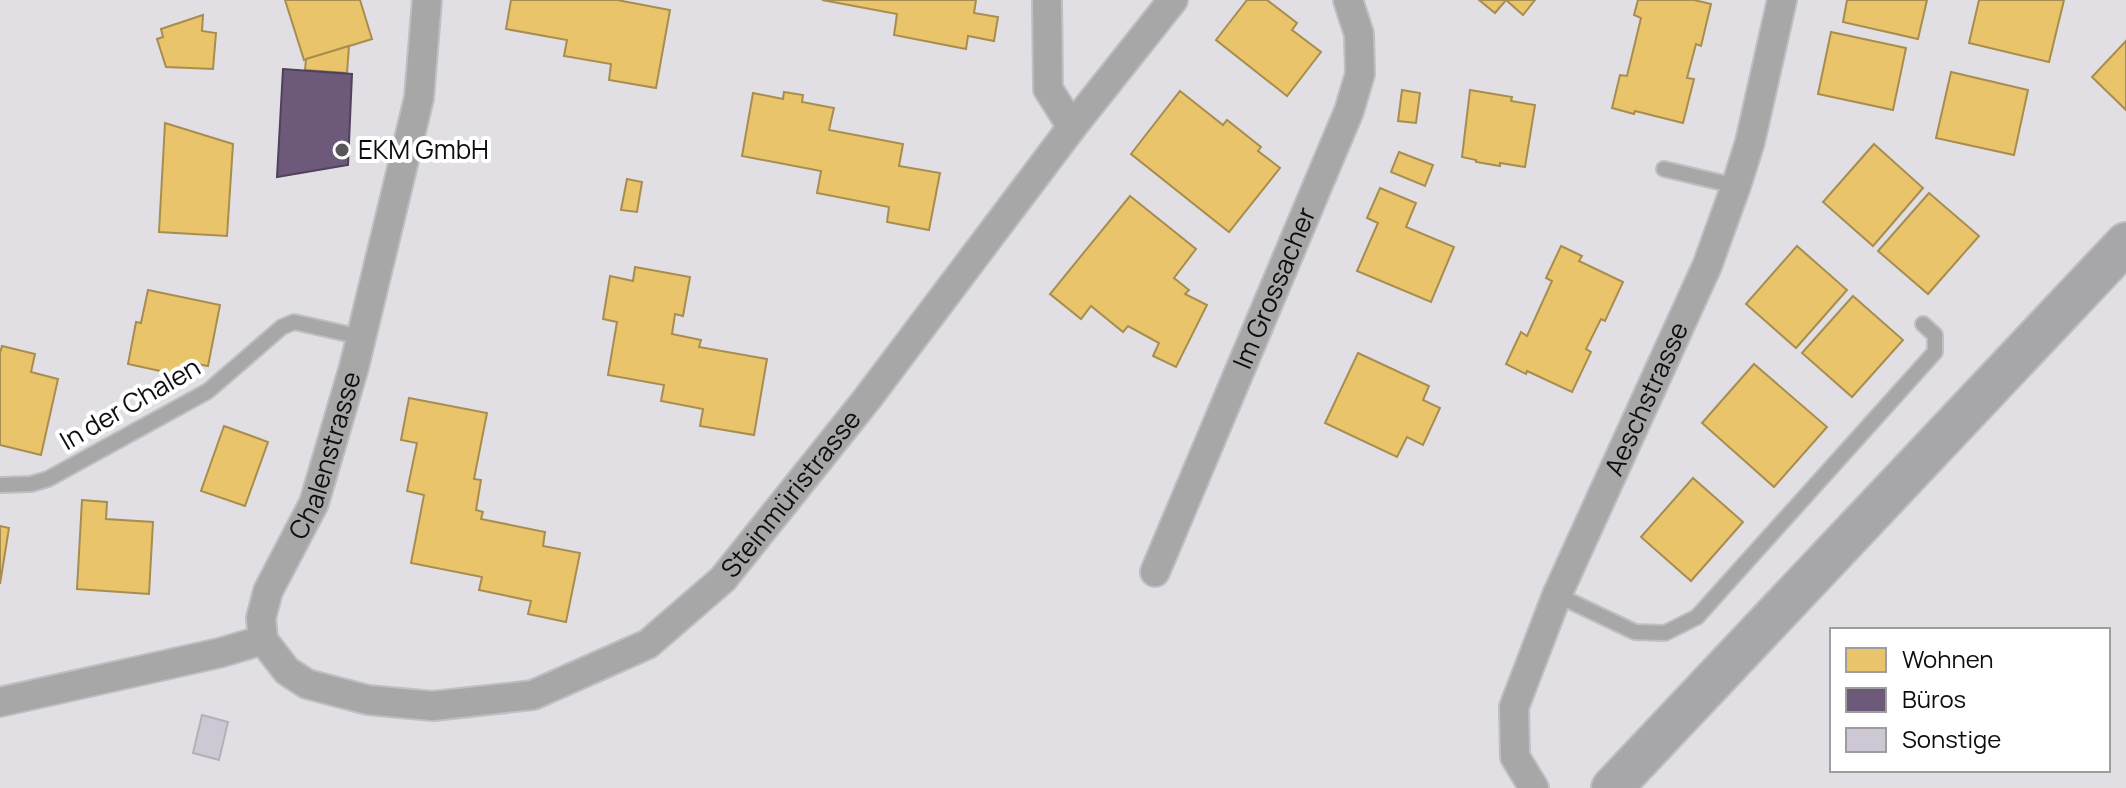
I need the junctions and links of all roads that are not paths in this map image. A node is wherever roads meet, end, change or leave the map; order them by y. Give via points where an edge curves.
1 (427, 0) edge
2 (1047, 0) edge
3 (1173, 0) edge
4 (1348, 0) edge
5 (1782, 0) edge
6 (1072, 127) junction
7 (1664, 169) dead end
8 (1736, 186) junction
9 (2126, 243) edge
10 (1923, 324) dead end
11 (361, 337) junction
12 (0, 485) edge
13 (1155, 572) dead end
14 (1557, 595) junction
15 (263, 640) junction
16 (0, 702) edge
17 (1534, 788) edge
18 (1612, 788) edge

1 - 11 street, Chalenstrasse via 419,98
2 - 6 street via 1048,89
3 - 6 street, Steinmüristrasse
4 - 13 street, Im Grossacher via 1359,34 1360,74 1349,111
5 - 8 street, Aeschstrasse
6 - 15 street, Steinmüristrasse via 723,579 648,644 533,695 433,706 368,700 307,684 287,671
7 - 8 lane
8 - 14 street, Aeschstrasse via 1707,266
9 - 18 main road
10 - 14 lane via 1935,335 1935,352 1697,617 1665,633 1635,632
11 - 12 lane, In der Chalen via 294,322 208,391 48,479
11 - 15 street, Chalenstrasse via 314,503 268,591 261,618
14 - 17 street, Aeschstrasse via 1514,707 1515,757
15 - 16 street

